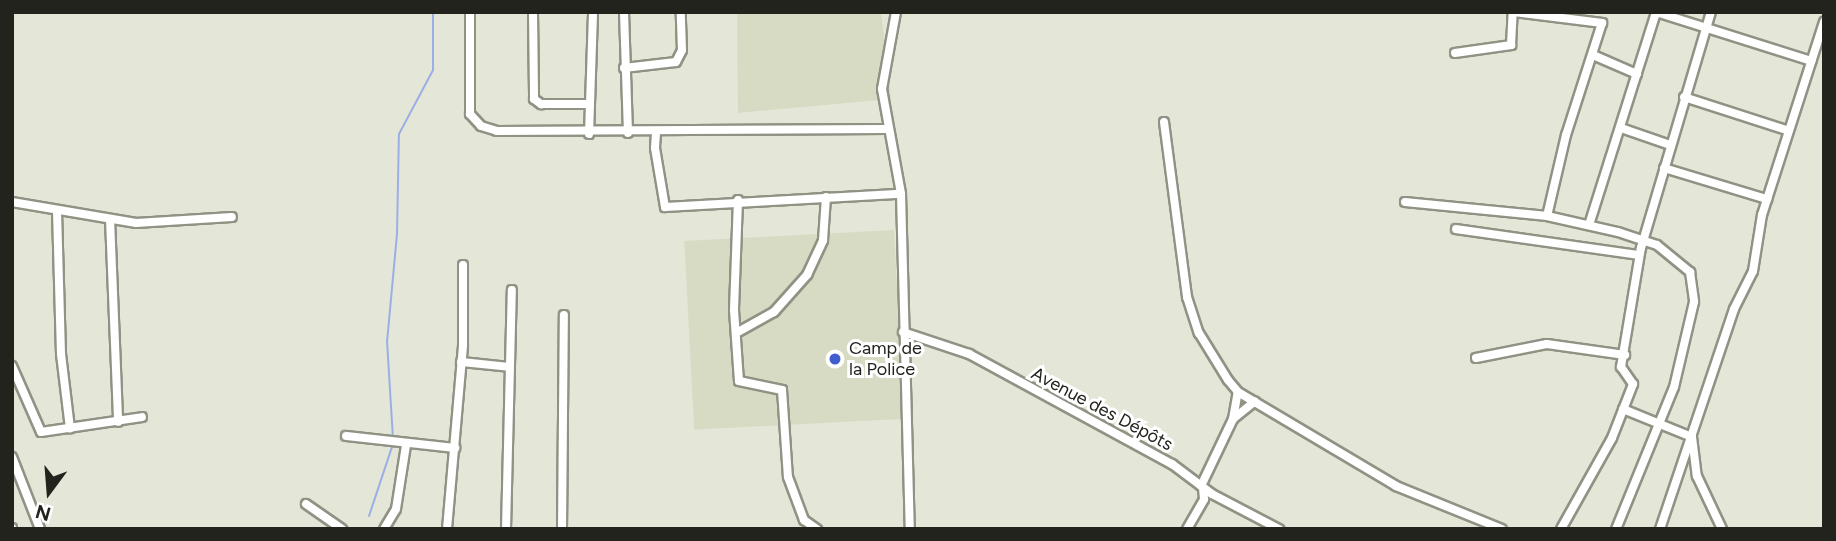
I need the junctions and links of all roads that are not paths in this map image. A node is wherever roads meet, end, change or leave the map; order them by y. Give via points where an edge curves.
1 (470, 12) edge
2 (533, 12) edge
3 (593, 12) edge
4 (624, 12) edge
5 (681, 12) edge
6 (896, 12) edge
7 (1513, 12) edge
8 (1656, 12) edge
9 (1711, 12) edge
10 (1824, 22) edge
11 (1705, 28) junction
12 (1455, 53) dead end
13 (1592, 55) junction
14 (1811, 61) junction
15 (624, 68) junction
16 (1637, 74) junction
17 (1684, 97) junction
18 (590, 104) junction
19 (1164, 122) dead end
20 (1621, 128) junction
21 (886, 129) junction
22 (1789, 131) junction
23 (628, 133) junction
24 (656, 133) junction
25 (589, 134) junction
26 (1670, 145) junction
27 (1664, 168) junction
28 (901, 194) junction
29 (826, 197) junction
30 (1767, 199) junction
31 (738, 200) junction
32 (12, 202) edge
33 (1405, 202) dead end
34 (57, 211) junction
35 (1547, 216) junction
36 (232, 217) dead end
37 (110, 219) junction
38 (1589, 225) junction
39 (1456, 229) dead end
40 (1643, 239) junction
41 (1639, 255) junction
42 (463, 265) dead end
43 (513, 290) dead end
44 (564, 315) dead end
45 (738, 332) junction
46 (903, 332) junction
47 (1625, 355) junction
48 (1476, 358) dead end
49 (461, 362) junction
50 (12, 366) edge
51 (510, 367) junction
52 (1238, 392) junction
53 (1255, 401) junction
54 (1623, 410) junction
55 (142, 417) dead end
56 (1233, 419) junction
57 (118, 422) junction
58 (1660, 426) junction
59 (70, 428) junction
60 (346, 436) dead end
61 (1692, 437) junction
62 (407, 445) junction
63 (456, 448) junction
64 (12, 457) edge
65 (16, 477) edge
66 (1202, 487) junction
67 (1212, 494) junction
68 (1204, 499) junction
69 (306, 504) dead end
70 (40, 529) edge
71 (342, 529) edge
72 (384, 529) edge
73 (447, 529) edge
74 (506, 529) edge
75 (562, 529) edge
76 (817, 529) edge
77 (910, 529) edge
78 (1187, 529) edge
79 (1279, 529) edge
80 (1502, 529) edge
81 (1560, 529) edge
82 (1616, 529) edge
83 (1660, 529) edge
84 (1722, 529) edge

1 - 25 street via 473,121 497,131
2 - 18 street via 534,99 541,104
3 - 18 street
4 - 15 street
5 - 15 street via 682,50 676,62
6 - 21 street via 882,89
7 - 12 street via 1511,44
7 - 13 street via 1600,21
8 - 11 street
8 - 16 street
9 - 11 street
10 - 14 street
11 - 14 street
11 - 17 street
13 - 16 street
13 - 35 street via 1566,135
14 - 22 street
15 - 23 street
16 - 20 street
17 - 22 street
17 - 26 street
18 - 25 street
19 - 52 street via 1192,315 1209,351
20 - 26 street
20 - 38 street
21 - 24 street
21 - 28 street
22 - 30 street
23 - 24 street
23 - 25 street
24 - 31 street via 654,149 665,207
26 - 27 street
27 - 30 street
27 - 40 street
28 - 29 street
28 - 46 street
29 - 31 street
29 - 45 street via 823,240 807,275 774,312
30 - 61 street via 1753,271 1734,309
31 - 45 street via 734,237
32 - 34 street
33 - 35 street
34 - 37 street
34 - 59 street via 61,354
35 - 38 street
36 - 37 street via 136,223
37 - 57 street
38 - 40 street
39 - 41 street
40 - 41 street
40 - 58 street via 1685,265 1695,283 1684,351
41 - 47 street
42 - 49 street
43 - 51 street
44 - 75 street
45 - 76 street via 740,382 783,393 788,477 804,520
46 - 66 street, Avenue des Dépôts via 969,354 1172,464
46 - 77 street
47 - 48 street via 1547,344
47 - 54 street via 1621,370 1633,384
49 - 51 street
49 - 63 street
50 - 59 street via 39,431
51 - 74 street
52 - 53 street
52 - 56 street
53 - 56 street
53 - 80 street via 1396,486
54 - 58 street
54 - 81 street via 1574,511
55 - 57 street
56 - 66 street
57 - 59 street
58 - 61 street
58 - 82 street
60 - 62 street
61 - 83 street
61 - 84 street via 1697,476
62 - 63 street
62 - 72 street via 397,509
63 - 73 street
64 - 65 street
65 - 70 street
66 - 67 street, Avenue des Dépôts
66 - 68 street
67 - 68 street
67 - 79 street, Avenue des Dépôts
68 - 78 street
69 - 71 street

